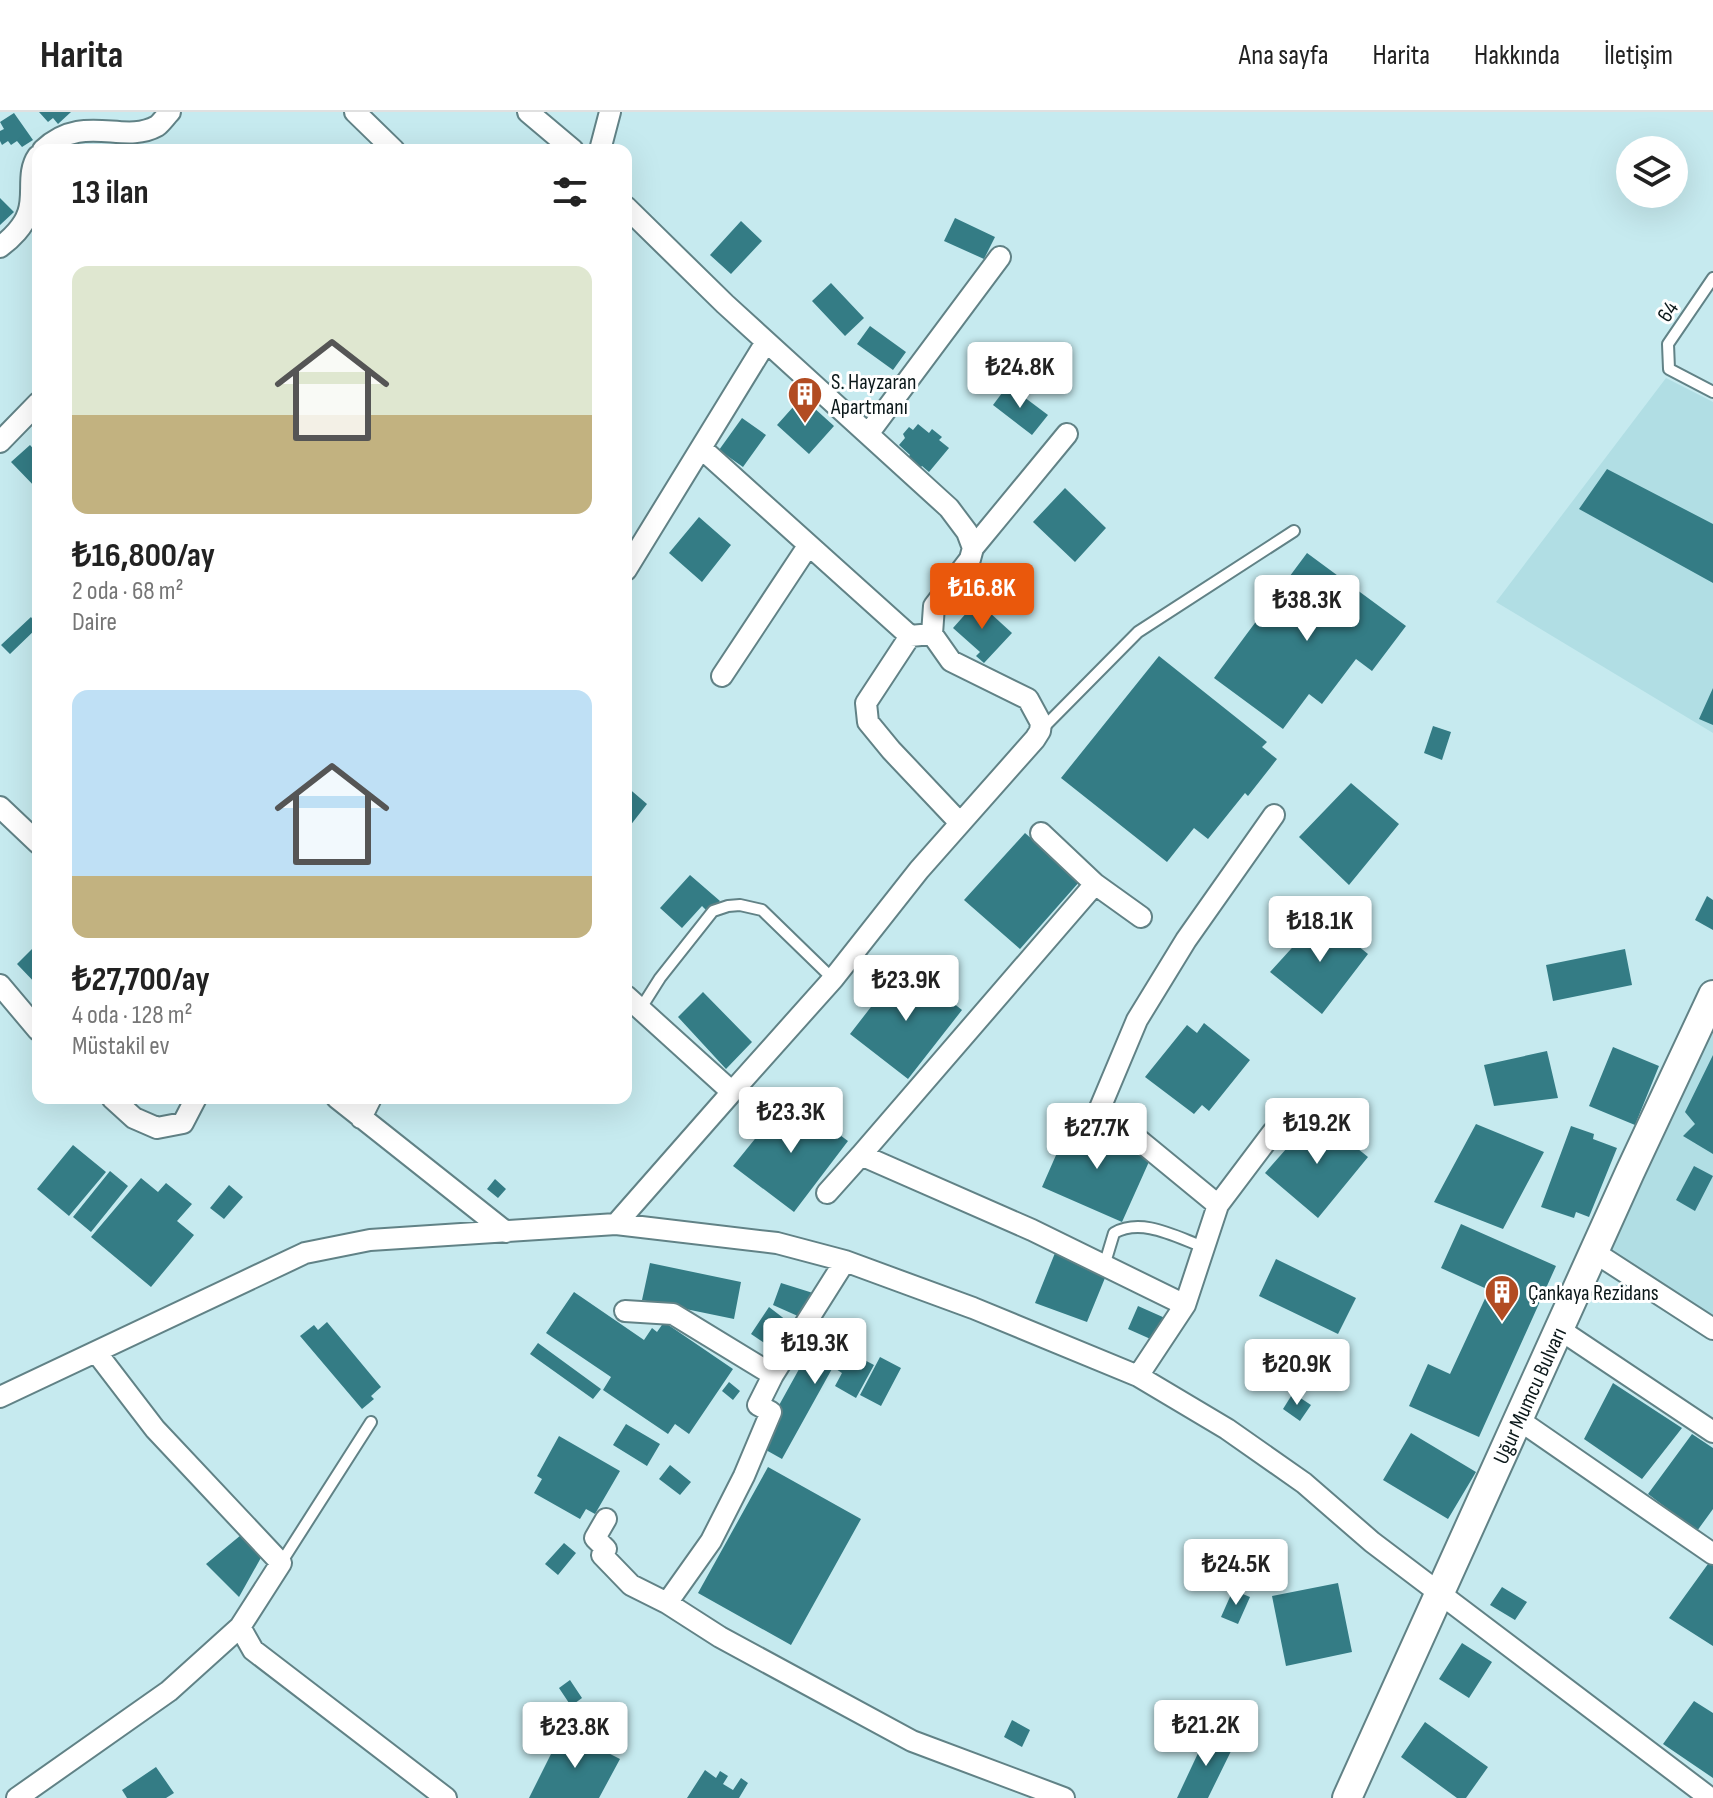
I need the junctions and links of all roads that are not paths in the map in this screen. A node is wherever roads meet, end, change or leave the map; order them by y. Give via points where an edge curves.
1 (170, 112) edge
2 (355, 112) edge
3 (528, 112) edge
4 (610, 112) edge
5 (48, 144) edge
6 (388, 144) edge
7 (566, 144) edge
8 (602, 144) edge
9 (32, 172) edge
10 (632, 213) edge
11 (0, 247) edge
12 (1000, 257) dead end
13 (1713, 278) edge
14 (766, 342) junction
15 (1713, 392) edge
16 (32, 409) edge
17 (868, 434) junction
18 (1067, 434) dead end
19 (0, 442) edge
20 (701, 448) junction
21 (1294, 531) dead end
22 (808, 546) junction
23 (973, 548) junction
24 (632, 560) edge
25 (932, 634) junction
26 (910, 636) junction
27 (722, 676) dead end
28 (1040, 731) junction
29 (0, 807) edge
30 (1274, 815) dead end
31 (960, 823) junction
32 (1041, 833) dead end
33 (32, 837) edge
34 (1095, 884) junction
35 (1141, 917) dead end
36 (833, 979) junction
37 (0, 985) edge
38 (1713, 995) edge
39 (634, 1002) edge
40 (32, 1023) edge
41 (732, 1092) junction
42 (119, 1104) edge
43 (193, 1104) edge
44 (344, 1104) edge
45 (368, 1104) edge
46 (361, 1118) junction
47 (1273, 1132) dead end
48 (861, 1155) junction
49 (827, 1193) dead end
50 (1218, 1205) junction
51 (616, 1224) junction
52 (506, 1232) junction
53 (1204, 1247) junction
54 (1594, 1252) junction
55 (845, 1261) junction
56 (1104, 1266) junction
57 (1185, 1305) junction
58 (625, 1311) dead end
59 (1559, 1329) junction
60 (1713, 1329) edge
61 (96, 1352) junction
62 (773, 1375) junction
63 (1138, 1376) junction
64 (0, 1397) edge
65 (1519, 1420) junction
66 (371, 1422) dead end
67 (1713, 1432) edge
68 (606, 1519) dead end
69 (1713, 1554) edge
70 (281, 1563) junction
71 (1440, 1594) junction
72 (667, 1603) junction
73 (240, 1627) junction
74 (17, 1798) edge
75 (446, 1798) edge
76 (1064, 1798) edge
77 (1347, 1798) edge
78 (1710, 1798) edge

1 - 5 street via 157,126 135,131 96,124
2 - 6 street
3 - 7 street
4 - 8 street
9 - 11 street via 29,212
10 - 14 street
12 - 17 street
13 - 15 lane, 64 via 1668,344 1669,369
14 - 17 street
14 - 20 street
16 - 19 street
17 - 23 street via 949,508
18 - 23 street
20 - 22 street
20 - 24 street
21 - 28 lane via 1138,632
22 - 26 street
22 - 27 street
23 - 25 street via 934,606
25 - 26 street
25 - 28 street via 951,661 1028,699 1038,714
26 - 31 street via 866,703 868,722
28 - 31 street
29 - 33 street
30 - 50 street via 1137,1020 1100,1108
31 - 36 street
32 - 34 street
34 - 35 street
34 - 48 street
36 - 39 lane via 762,910 728,906 713,911
36 - 41 street
37 - 40 street
38 - 54 street, Uğur Mumcu Bulvarı
39 - 41 street
41 - 51 street
42 - 43 street via 157,1128 183,1123
44 - 46 street
45 - 46 street
46 - 52 street
47 - 50 street
48 - 49 street
48 - 56 street
50 - 53 street
51 - 52 street
51 - 55 street via 777,1243
52 - 61 street via 370,1240 305,1253
53 - 56 lane via 1141,1225 1125,1227 1114,1233
53 - 57 street
54 - 59 street, Uğur Mumcu Bulvarı
54 - 60 street
55 - 62 street
55 - 63 street
56 - 57 street
57 - 63 street
58 - 62 street via 673,1314
59 - 65 street, Uğur Mumcu Bulvarı
59 - 67 street
61 - 64 street
61 - 70 street via 155,1429
62 - 72 street via 758,1405 771,1412 744,1476 711,1541
63 - 71 street via 1304,1483
65 - 69 street
65 - 71 street, Uğur Mumcu Bulvarı
66 - 70 lane
68 - 72 street via 595,1538 606,1549 602,1555 631,1585
70 - 73 street
71 - 77 street, Uğur Mumcu Bulvarı
71 - 78 street
72 - 76 street via 912,1741
73 - 74 street via 169,1691
73 - 75 street via 253,1650

